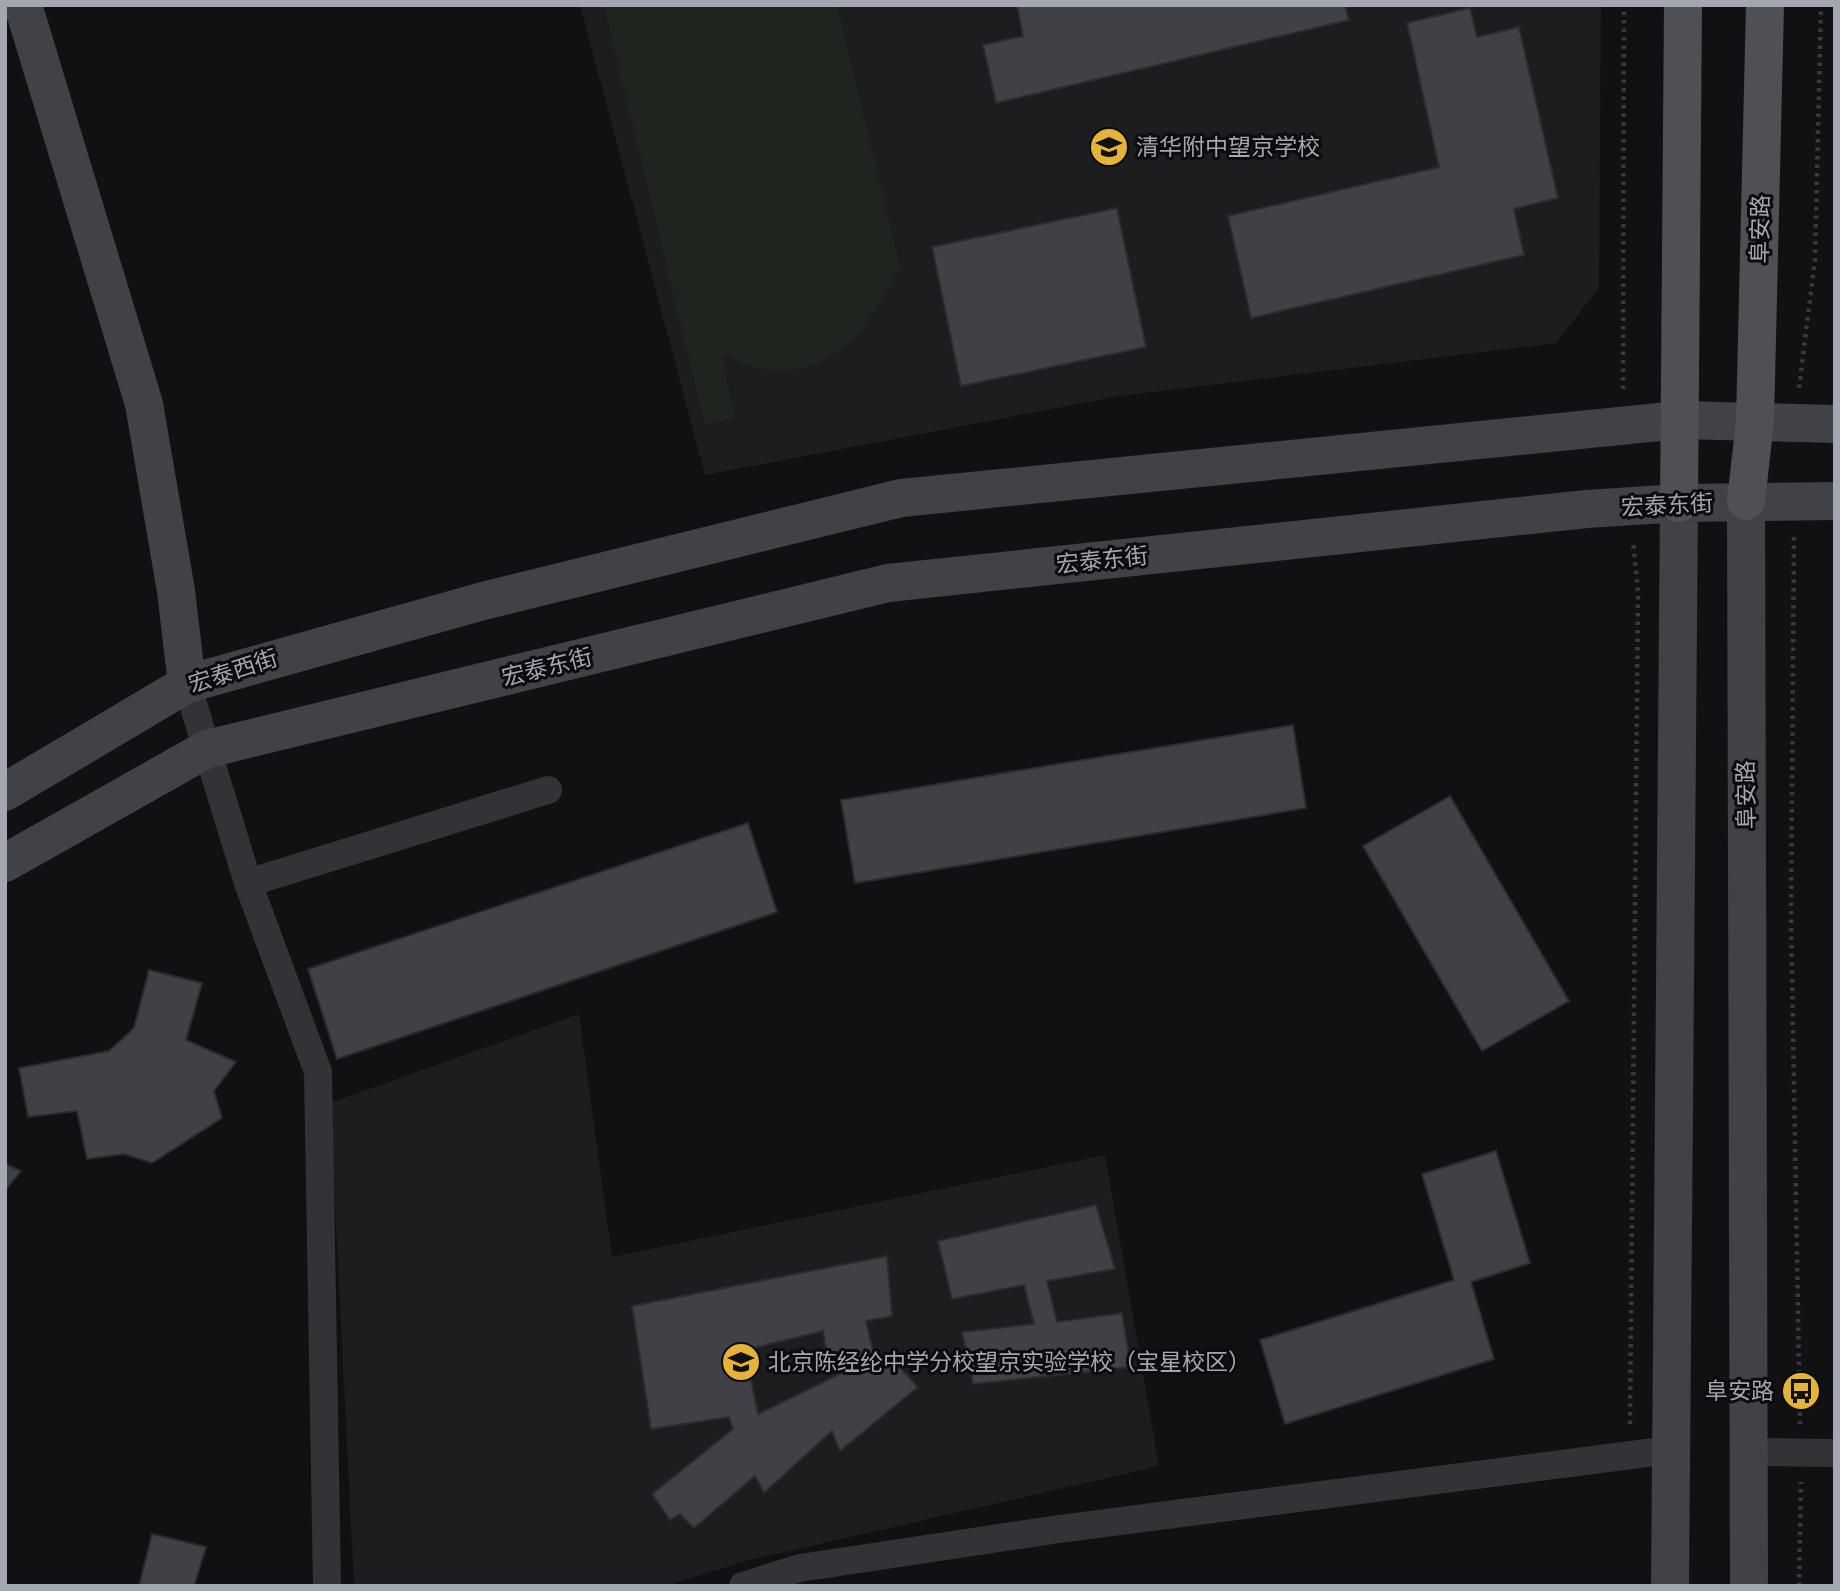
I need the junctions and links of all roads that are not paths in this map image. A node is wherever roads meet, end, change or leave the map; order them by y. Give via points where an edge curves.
1 (23, 5) edge
2 (1683, 5) edge
3 (1765, 5) edge
4 (1679, 420) junction
5 (1755, 421) junction
6 (1835, 424) edge
7 (1746, 501) junction
8 (1835, 501) edge
9 (1679, 503) junction
10 (187, 684) junction
11 (206, 749) junction
12 (548, 789) dead end
13 (5, 792) edge
14 (5, 863) edge
15 (248, 883) junction
16 (1670, 1450) junction
17 (1751, 1452) junction
18 (1835, 1452) edge
19 (327, 1586) edge
20 (743, 1586) edge
21 (1670, 1586) edge
22 (1749, 1586) edge

1 - 10 main road via 144,404
2 - 4 main road
3 - 5 main road, 阜安路
4 - 5 main road, 宏泰西街
4 - 9 main road
4 - 10 main road, 宏泰西街 via 901,498 483,601
5 - 6 main road, 宏泰西街
5 - 7 main road, 阜安路
7 - 8 main road, 宏泰东街
7 - 9 main road, 宏泰东街
7 - 17 main road, 阜安路
9 - 11 main road, 宏泰东街 via 888,583
9 - 16 main road
10 - 11 street
10 - 13 main road, 宏泰西街
11 - 14 main road
11 - 15 street
12 - 15 street
15 - 19 street via 317,1072
16 - 20 street via 1059,1529 800,1569
16 - 21 main road
17 - 18 street
17 - 22 main road, 阜安路

